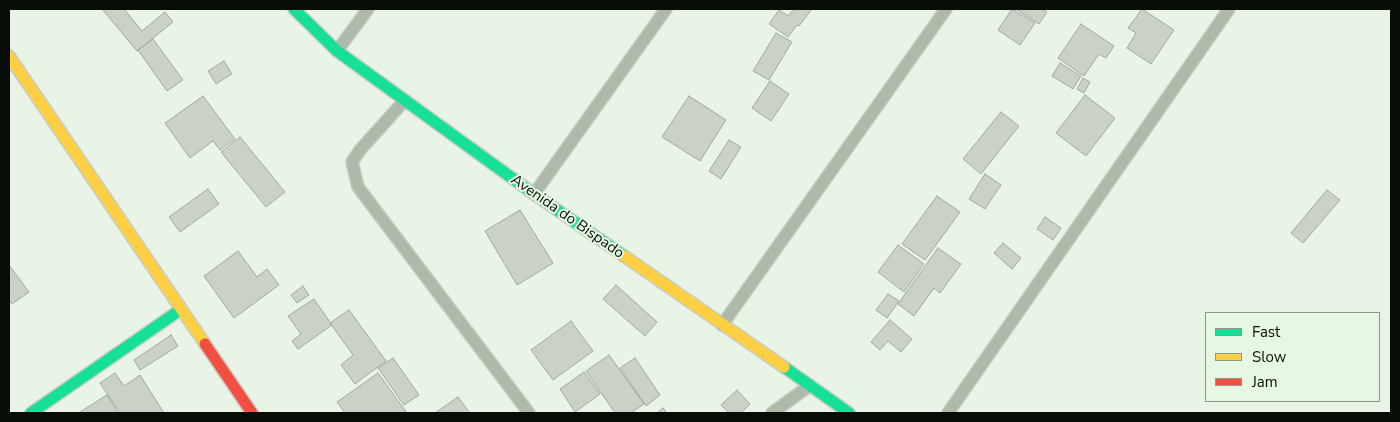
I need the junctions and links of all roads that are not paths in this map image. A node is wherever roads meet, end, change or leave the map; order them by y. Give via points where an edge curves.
1 (294, 9) edge
2 (368, 9) edge
3 (666, 9) edge
4 (946, 9) edge
5 (1229, 9) edge
6 (337, 51) junction
7 (9, 56) edge
8 (405, 100) junction
9 (534, 194) junction
10 (180, 310) junction
11 (722, 325) junction
12 (809, 386) junction
13 (31, 413) edge
14 (252, 413) edge
15 (529, 413) edge
16 (772, 413) edge
17 (849, 413) edge
18 (948, 413) edge

1 - 6 main road, Avenida do Bispado
2 - 6 lane
3 - 9 lane
4 - 11 lane
5 - 18 lane
6 - 8 main road, Avenida do Bispado
7 - 10 main road
8 - 9 main road, Avenida do Bispado
8 - 15 lane via 352,162 358,187
9 - 11 main road, Avenida do Bispado
10 - 13 main road
10 - 14 main road
11 - 12 main road, Avenida do Bispado
12 - 16 lane
12 - 17 main road, Avenida do Bispado

